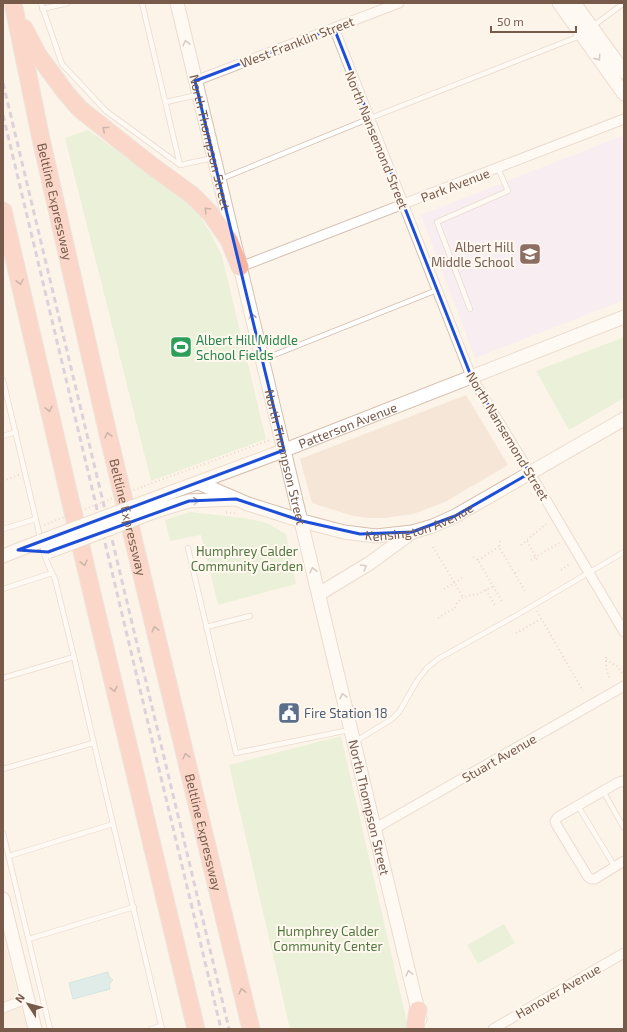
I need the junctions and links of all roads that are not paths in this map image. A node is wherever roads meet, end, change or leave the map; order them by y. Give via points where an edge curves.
1 (41, 3) edge
2 (68, 3) edge
3 (142, 3) edge
4 (177, 3) edge
5 (399, 3) edge
6 (559, 3) edge
7 (574, 3) edge
8 (624, 3) edge
9 (14, 5) edge
10 (42, 9) junction
11 (334, 28) junction
12 (587, 31) junction
13 (624, 72) edge
14 (195, 81) junction
15 (199, 94) junction
16 (624, 94) edge
17 (166, 102) junction
18 (368, 118) junction
19 (624, 119) edge
20 (214, 158) junction
21 (180, 165) junction
22 (498, 168) junction
23 (219, 180) junction
24 (403, 205) junction
25 (3, 211) edge
26 (3, 225) edge
27 (11, 244) junction
28 (240, 267) junction
29 (437, 290) junction
30 (470, 309) dead end
31 (624, 317) edge
32 (262, 360) junction
33 (471, 376) junction
34 (3, 380) edge
35 (624, 419) edge
36 (16, 432) junction
37 (3, 436) edge
38 (284, 450) junction
39 (530, 473) junction
40 (199, 483) junction
41 (236, 499) junction
42 (158, 504) junction
43 (36, 519) junction
44 (302, 521) junction
45 (3, 529) edge
46 (412, 532) junction
47 (188, 548) dead end
48 (45, 549) junction
49 (624, 552) edge
50 (3, 556) edge
51 (589, 572) junction
52 (52, 573) junction
53 (3, 589) edge
54 (319, 594) junction
55 (250, 616) dead end
56 (206, 627) junction
57 (624, 632) edge
58 (74, 657) junction
59 (3, 678) edge
60 (624, 686) edge
61 (351, 729) junction
62 (354, 742) junction
63 (93, 743) junction
64 (3, 769) edge
65 (624, 782) edge
66 (603, 791) junction
67 (578, 806) junction
68 (113, 824) junction
69 (624, 828) edge
70 (374, 829) junction
71 (3, 833) edge
72 (9, 856) junction
73 (624, 861) edge
74 (615, 867) junction
75 (3, 899) edge
76 (134, 907) junction
77 (29, 939) junction
78 (624, 953) edge
79 (28, 998) junction
80 (3, 1008) edge
81 (418, 1010) junction
82 (161, 1027) edge
83 (35, 1029) edge
84 (50, 1029) edge
85 (151, 1029) edge
86 (196, 1029) edge
87 (251, 1029) edge
88 (415, 1029) edge
89 (423, 1029) edge
90 (493, 1029) edge

1 - 10 lane
2 - 10 lane
3 - 17 lane
14 -> 4 main road, North Thompson Street
5 - 11 street, West Franklin Street
6 - 12 main road
7 - 12 main road
8 - 12 lane
28 -> 9 highway via 229,240 211,214 192,195 80,109 66,93 38,55
87 -> 9 highway, Beltline Expressway via 108,434 41,139
10 - 21 lane via 62,64 81,86 106,111
11 - 14 street, West Franklin Street
11 - 18 street, North Nansemond Street
12 - 13 main road
12 -> 16 main road
12 - 18 lane
14 - 15 main road, North Thompson Street
15 - 17 lane
15 - 20 main road, North Thompson Street
17 - 21 lane
18 - 23 lane
18 - 24 street, North Nansemond Street
19 - 22 street, Park Avenue
20 - 21 lane
20 - 23 main road, North Thompson Street
22 - 24 street, Park Avenue
22 - 30 lane via 508,191 437,222
23 - 28 main road, North Thompson Street
24 - 28 street, Park Avenue
24 - 29 street, North Nansemond Street
25 - 27 highway
26 - 27 highway
27 -> 86 highway via 88,581
32 -> 28 main road, North Thompson Street
29 - 32 lane
29 - 33 street, North Nansemond Street
31 - 33 main road, Patterson Avenue
32 - 38 main road, North Thompson Street
33 - 38 main road, Patterson Avenue
33 - 39 street, North Nansemond Street
34 - 36 lane
35 - 39 main road, Kensington Avenue
36 - 37 lane
36 - 43 lane
38 - 40 main road, Patterson Avenue
38 - 44 main road, North Thompson Street
39 - 46 main road, Kensington Avenue via 454,516
39 - 51 street, North Nansemond Street
40 - 41 main road, Kensington Avenue
40 - 42 main road, Patterson Avenue
42 -> 41 main road
41 - 44 main road, Kensington Avenue
42 - 48 main road, Patterson Avenue, bridge
43 - 45 lane
43 - 48 lane
44 - 46 main road, Kensington Avenue via 344,532 376,536
54 -> 44 main road, North Thompson Street
54 -> 46 main road via 370,564
47 - 56 lane
48 - 50 main road, Patterson Avenue via 18,550
48 - 52 lane
49 - 51 lane
51 - 57 street, North Nansemond Street
51 - 62 lane via 438,659 426,668 392,719
52 - 53 lane
52 - 58 lane via 56,579
61 -> 54 main road, North Thompson Street
55 - 56 lane
56 - 61 lane via 236,753
58 - 59 lane
58 - 63 lane
60 - 70 street, Stuart Avenue
61 - 62 main road, North Thompson Street
62 - 70 main road, North Thompson Street
63 - 64 lane
63 - 68 lane
65 - 66 street
66 - 67 street
66 - 69 lane
67 - 74 lane
67 - 74 street via 558,817 556,821 588,877 595,879
68 - 72 lane
68 - 76 lane
81 -> 70 main road, North Thompson Street
71 - 72 lane
72 - 77 lane
73 - 74 street
75 - 79 main road
76 - 77 lane
76 - 82 lane
77 - 84 lane
78 - 90 street, Hanover Avenue
79 - 80 street
79 - 83 main road
81 - 88 highway
81 - 89 main road, North Thompson Street
82 - 85 lane

